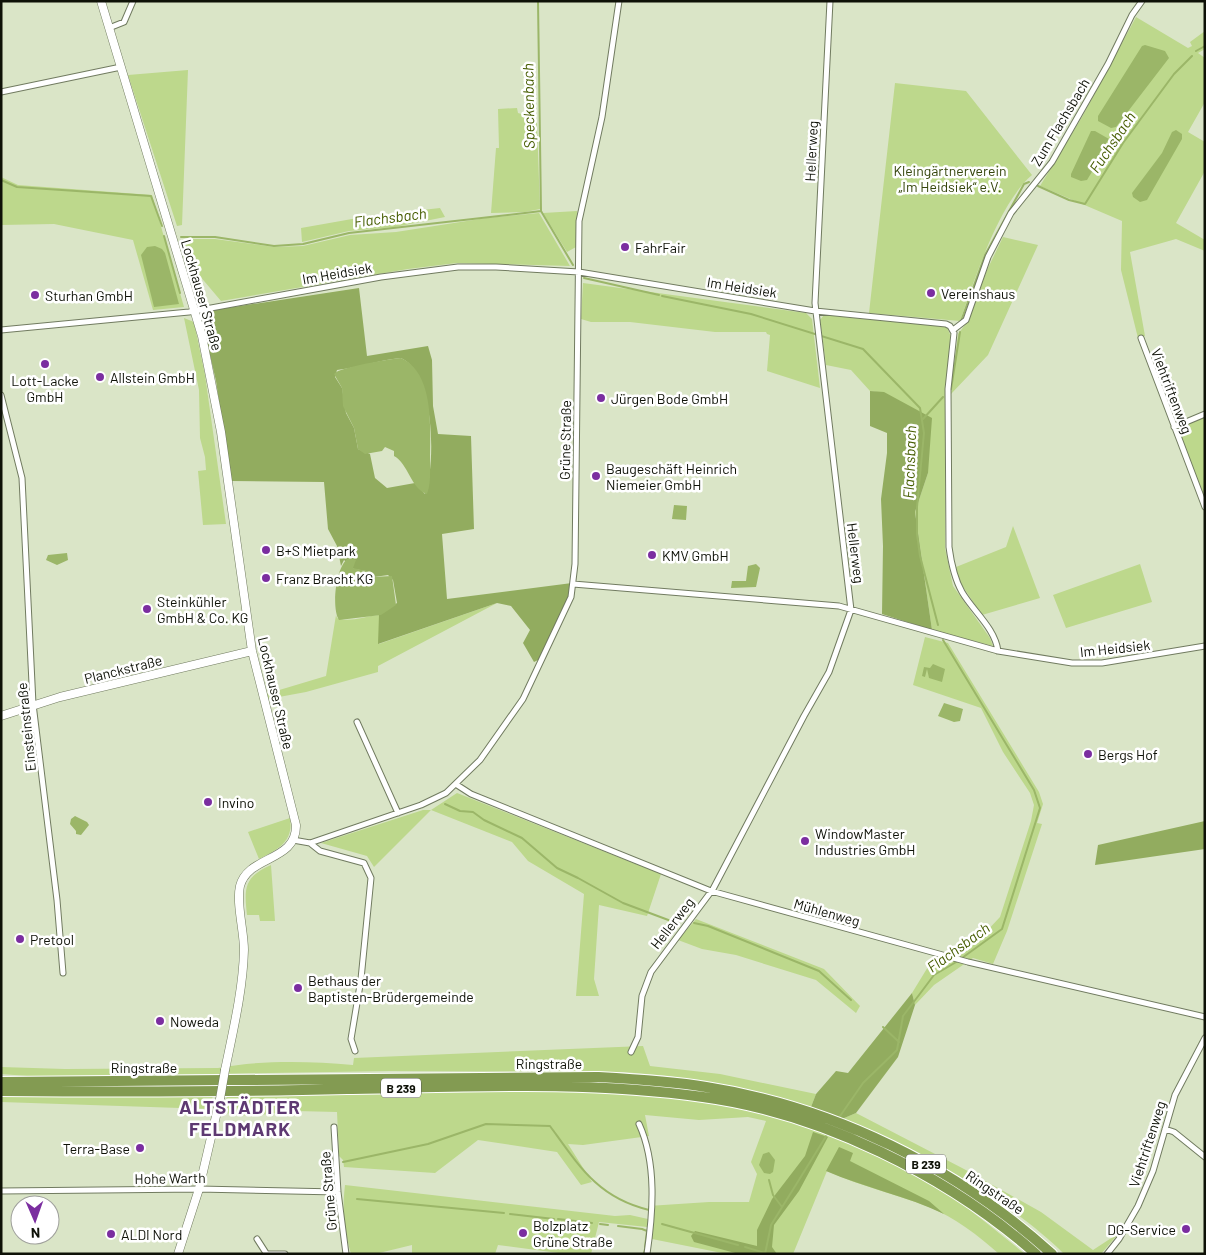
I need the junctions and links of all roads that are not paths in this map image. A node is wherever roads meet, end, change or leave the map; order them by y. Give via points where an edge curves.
1 (101, 1) edge
2 (133, 1) edge
3 (619, 1) edge
4 (830, 1) edge
5 (1142, 1) edge
6 (109, 28) junction
7 (121, 67) junction
8 (1, 92) edge
9 (579, 272) junction
10 (194, 310) junction
11 (816, 310) junction
12 (1, 330) edge
13 (954, 330) junction
14 (1141, 338) dead end
15 (1, 395) edge
16 (1205, 414) edge
17 (1174, 427) junction
18 (1205, 507) edge
19 (574, 584) junction
20 (850, 610) junction
21 (1205, 646) edge
22 (998, 651) junction
23 (252, 652) junction
24 (33, 704) junction
25 (1, 716) edge
26 (357, 722) dead end
27 (456, 785) junction
28 (398, 813) junction
29 (293, 840) junction
30 (310, 842) junction
31 (711, 892) junction
32 (63, 973) dead end
33 (1205, 1016) edge
34 (1205, 1038) edge
35 (355, 1051) dead end
36 (631, 1052) dead end
37 (1, 1082) edge
38 (1, 1092) edge
39 (640, 1124) dead end
40 (334, 1127) dead end
41 (1165, 1129) junction
42 (851, 1133) junction
43 (1205, 1157) edge
44 (199, 1189) junction
45 (1, 1191) edge
46 (338, 1192) junction
47 (257, 1239) dead end
48 (178, 1254) edge
49 (266, 1254) edge
50 (286, 1254) edge
51 (346, 1254) edge
52 (647, 1254) edge
53 (1036, 1254) edge
54 (1052, 1254) edge
55 (1107, 1254) edge

1 - 6 street, Lockhauser Straße
2 - 6 street via 124,22
3 - 9 street, Grüne Straße via 597,145 581,208
4 - 11 street, Hellerweg
5 - 13 street, Zum Flachsbach via 1052,162 1016,205 988,257 966,320
6 - 7 street, Lockhauser Straße
7 - 8 street
7 - 10 street, Lockhauser Straße
9 - 10 street, Im Heidsiek via 496,266 458,267 381,277
9 - 11 street, Im Heidsiek
9 - 19 street, Grüne Straße
10 - 12 street, Im Heidsiek
10 - 23 street, Lockhauser Straße via 214,392
11 - 13 street, Im Heidsiek via 946,324
11 - 20 street, Hellerweg
13 - 22 street via 948,389 949,547 962,591 992,632
14 - 17 street, Viehtriftenweg
15 - 24 street, Einsteinstraße via 22,478
16 - 17 street
17 - 18 street, Viehtriftenweg
19 - 20 street, Im Heidsiek via 839,606
19 - 27 street, Grüne Straße via 563,616 523,699 485,755
20 - 22 street, Im Heidsiek
20 - 31 street, Hellerweg via 829,672
21 - 22 street, Im Heidsiek via 1091,664 1042,660
23 - 24 street, Planckstraße
23 - 29 street, Lockhauser Straße via 295,820
24 - 25 street, Planckstraße
24 - 32 street, Einsteinstraße
26 - 28 street
27 - 28 street, Grüne Straße via 436,799
27 - 31 street, Mühlenweg
28 - 30 street, Grüne Straße
29 - 30 street, Grüne Straße
29 - 44 street, bridge via 279,855 252,868 240,886 243,962 220,1099
30 - 35 street, Grüne Straße via 320,851 364,863 371,878 363,970 351,1039
31 - 33 street, Mühlenweg via 940,955
31 - 36 street, Hellerweg via 651,972 642,996 638,1037
34 - 41 street, Viehtriftenweg via 1175,1095
37 - 42 highway, Ringstraße / B 239 via 474,1076 652,1080 755,1097 803,1110
38 - 42 highway, Ringstraße / B 239 via 597,1087 706,1097
39 - 52 street via 649,1166 652,1212
40 - 46 street, Grüne Straße
41 - 43 street via 1174,1132
41 - 55 street, Viehtriftenweg via 1153,1171 1138,1206
42 - 53 highway, Ringstraße / B 239 via 963,1198
42 - 54 highway, Ringstraße / B 239 via 910,1155 967,1189 1017,1224
44 - 45 street, Hohe Warth
44 - 46 street, Hohe Warth
44 - 48 street
46 - 51 street, Grüne Straße
47 - 49 street
49 - 50 street

